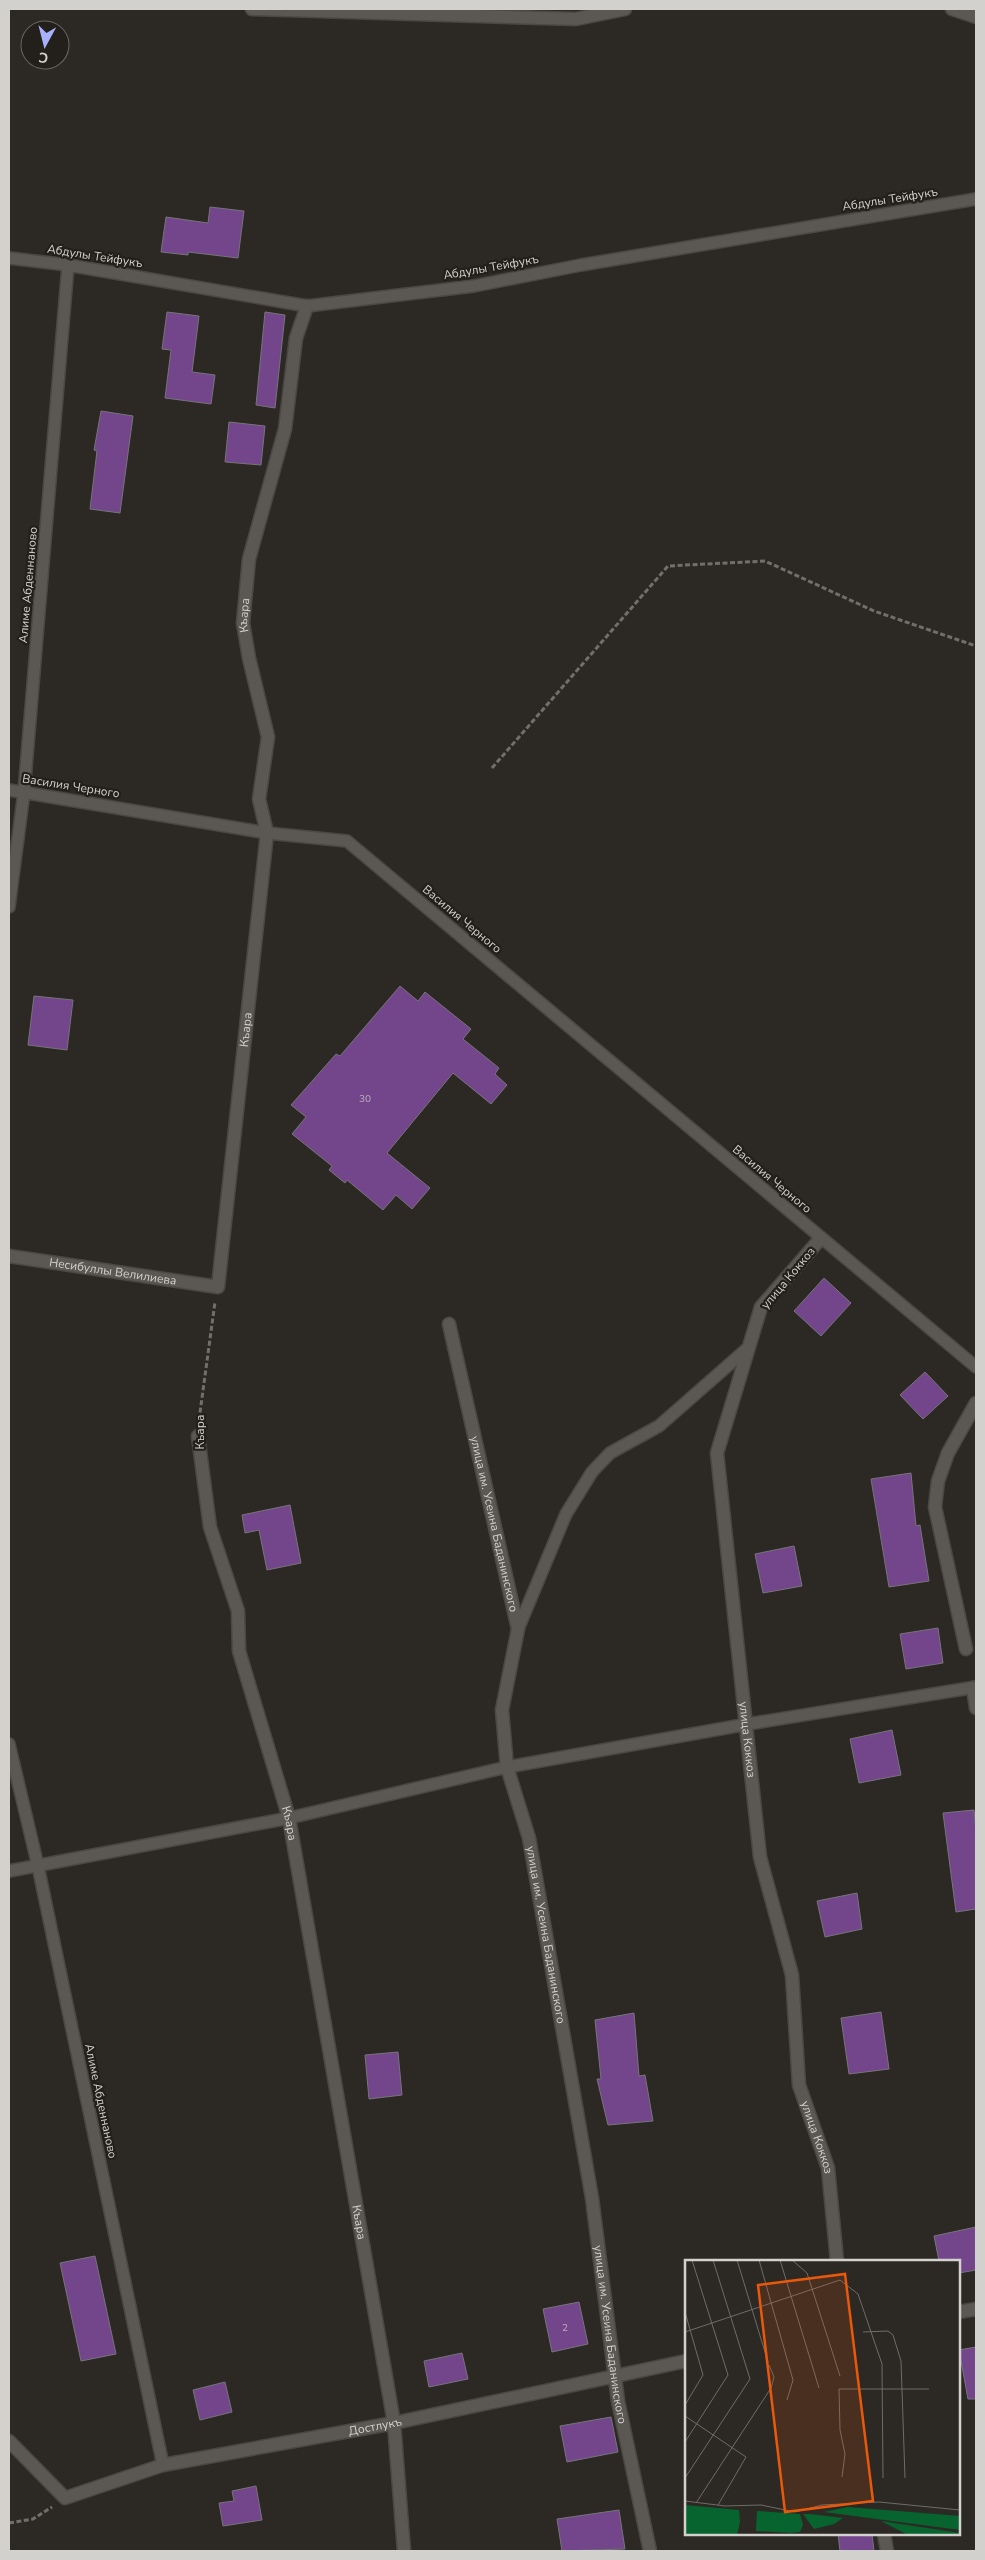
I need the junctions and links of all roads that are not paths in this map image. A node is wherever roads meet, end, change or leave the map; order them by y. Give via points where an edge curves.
1 (252, 9) edge
2 (624, 9) edge
3 (952, 9) edge
4 (976, 17) edge
5 (976, 199) edge
6 (9, 258) edge
7 (68, 265) junction
8 (308, 306) junction
9 (9, 790) edge
10 (24, 792) junction
11 (267, 833) junction
12 (9, 907) edge
13 (822, 1238) junction
14 (9, 1256) edge
15 (218, 1287) joint
16 (449, 1324) dead end
17 (750, 1346) junction
18 (976, 1367) edge
19 (976, 1403) edge
20 (198, 1436) road end
21 (518, 1629) junction
22 (966, 1649) dead end
23 (975, 1688) edge
24 (976, 1708) edge
25 (748, 1724) junction
26 (9, 1744) edge
27 (507, 1767) junction
28 (289, 1818) junction
29 (38, 1866) junction
30 (9, 1871) edge
31 (836, 2260) edge
32 (976, 2309) edge
33 (960, 2312) edge
34 (685, 2361) edge
35 (615, 2375) junction
36 (394, 2423) junction
37 (9, 2441) edge
38 (162, 2465) junction
39 (884, 2535) edge
40 (404, 2551) edge
41 (650, 2551) edge
42 (887, 2551) edge

1 - 2 street via 576,18
3 - 4 street
5 - 8 lane, Абдулы Тейфукъ via 474,286
6 - 7 lane, Абдулы Тейфукъ
7 - 8 lane, Абдулы Тейфукъ
7 - 10 lane, Алиме Абденнаново
8 - 11 street, Къара via 296,338 285,429 249,559 244,623 268,737 259,799
9 - 10 lane, Василия Черного
10 - 11 lane, Василия Черного
10 - 12 lane, Алиме Абденнаново
11 - 13 lane, Василия Черного via 347,841
11 - 15 street, Къара
13 - 17 street, улица Коккоз via 762,1307
13 - 18 lane, Василия Черного
14 - 15 street, Несибуллы Велилиева
16 - 21 street, улица им. Усеина Баданинского
17 - 21 lane via 659,1426 610,1454 592,1472 566,1514
17 - 25 street, улица Коккоз via 717,1453
19 - 22 street via 948,1453 938,1481 935,1507
20 - 28 street, Къара via 210,1527 238,1611 239,1652
21 - 27 street, улица им. Усеина Баданинского via 502,1710
23 - 24 street
23 - 25 lane
25 - 27 lane
25 - 31 street, улица Коккоз via 760,1856 792,1974 799,2085 828,2168
26 - 29 lane, Алиме Абденнаново
27 - 28 lane
27 - 35 street, улица им. Усеина Баданинского via 529,1838 592,2198
28 - 29 lane
28 - 36 street, Къара
29 - 30 lane
29 - 38 lane, Алиме Абденнаново
32 - 33 street
34 - 35 street, Достлукъ
35 - 36 street, Достлукъ
35 - 41 street, улица им. Усеина Баданинского
36 - 38 street, Достлукъ
36 - 40 street, Къара
37 - 38 street, Достлукъ via 65,2498
39 - 42 street

